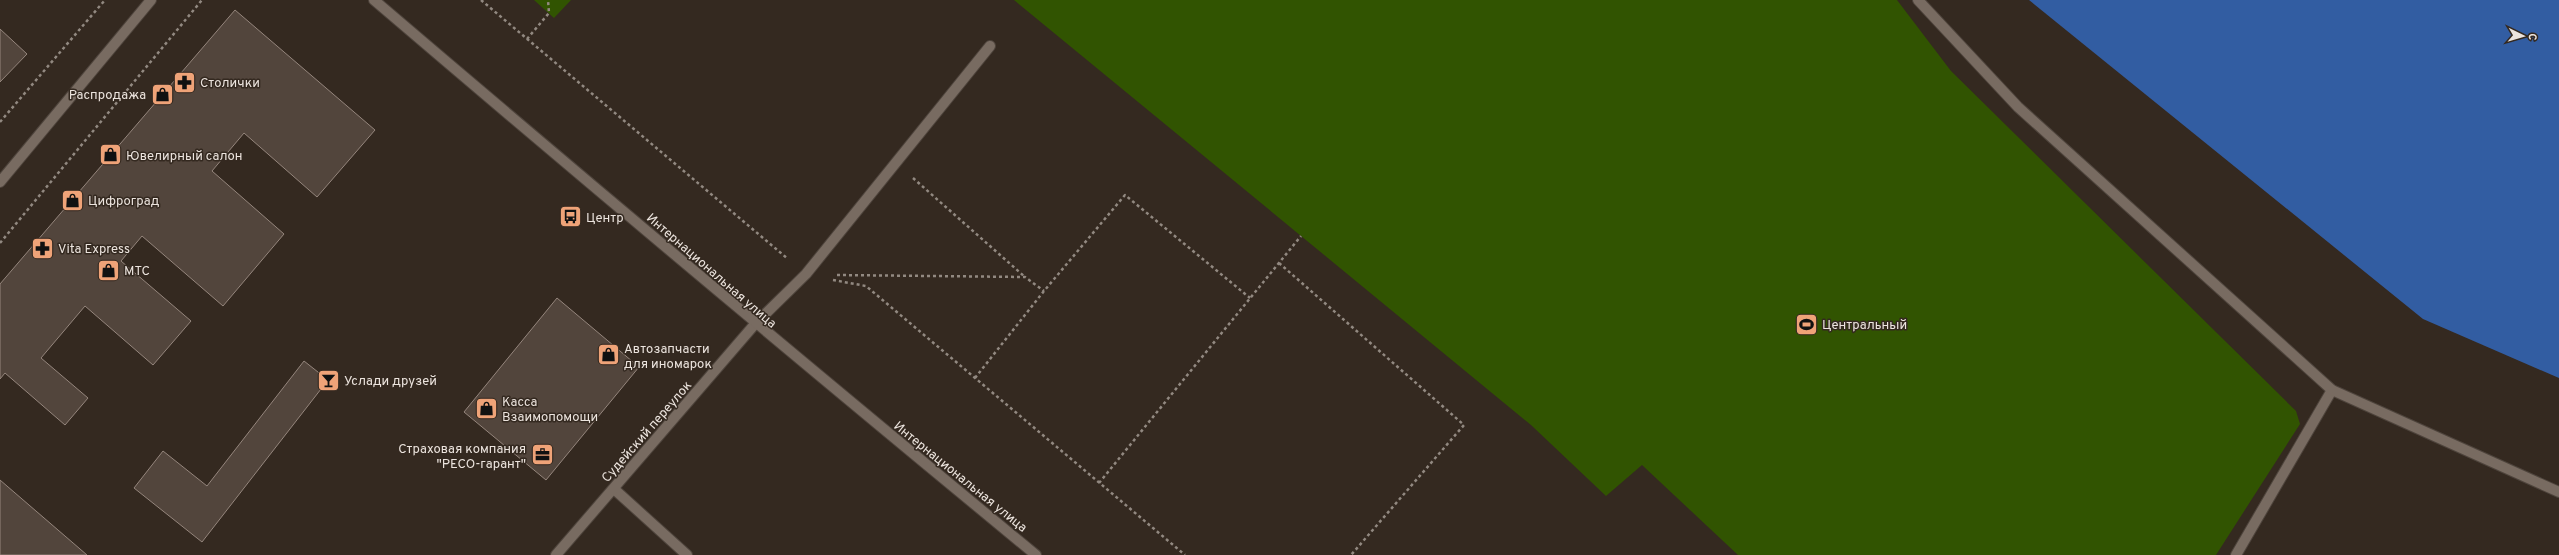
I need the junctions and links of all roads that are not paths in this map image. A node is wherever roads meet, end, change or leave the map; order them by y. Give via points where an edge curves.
1 (151, 0) edge
2 (374, 0) edge
3 (1918, 0) edge
4 (990, 46) dead end
5 (0, 182) edge
6 (755, 324) junction
7 (2332, 390) junction
8 (614, 489) junction
9 (2559, 492) edge
10 (556, 555) edge
11 (687, 555) edge
12 (1036, 555) edge
13 (2236, 555) edge

1 - 5 street
2 - 6 street, Интернациональная улица via 697,272
3 - 7 street via 2018,107
4 - 6 street, Судейский переулок via 806,274
6 - 8 street, Судейский переулок
6 - 12 street, Интернациональная улица
7 - 9 street
7 - 13 street
8 - 10 street, Судейский переулок
8 - 11 street

